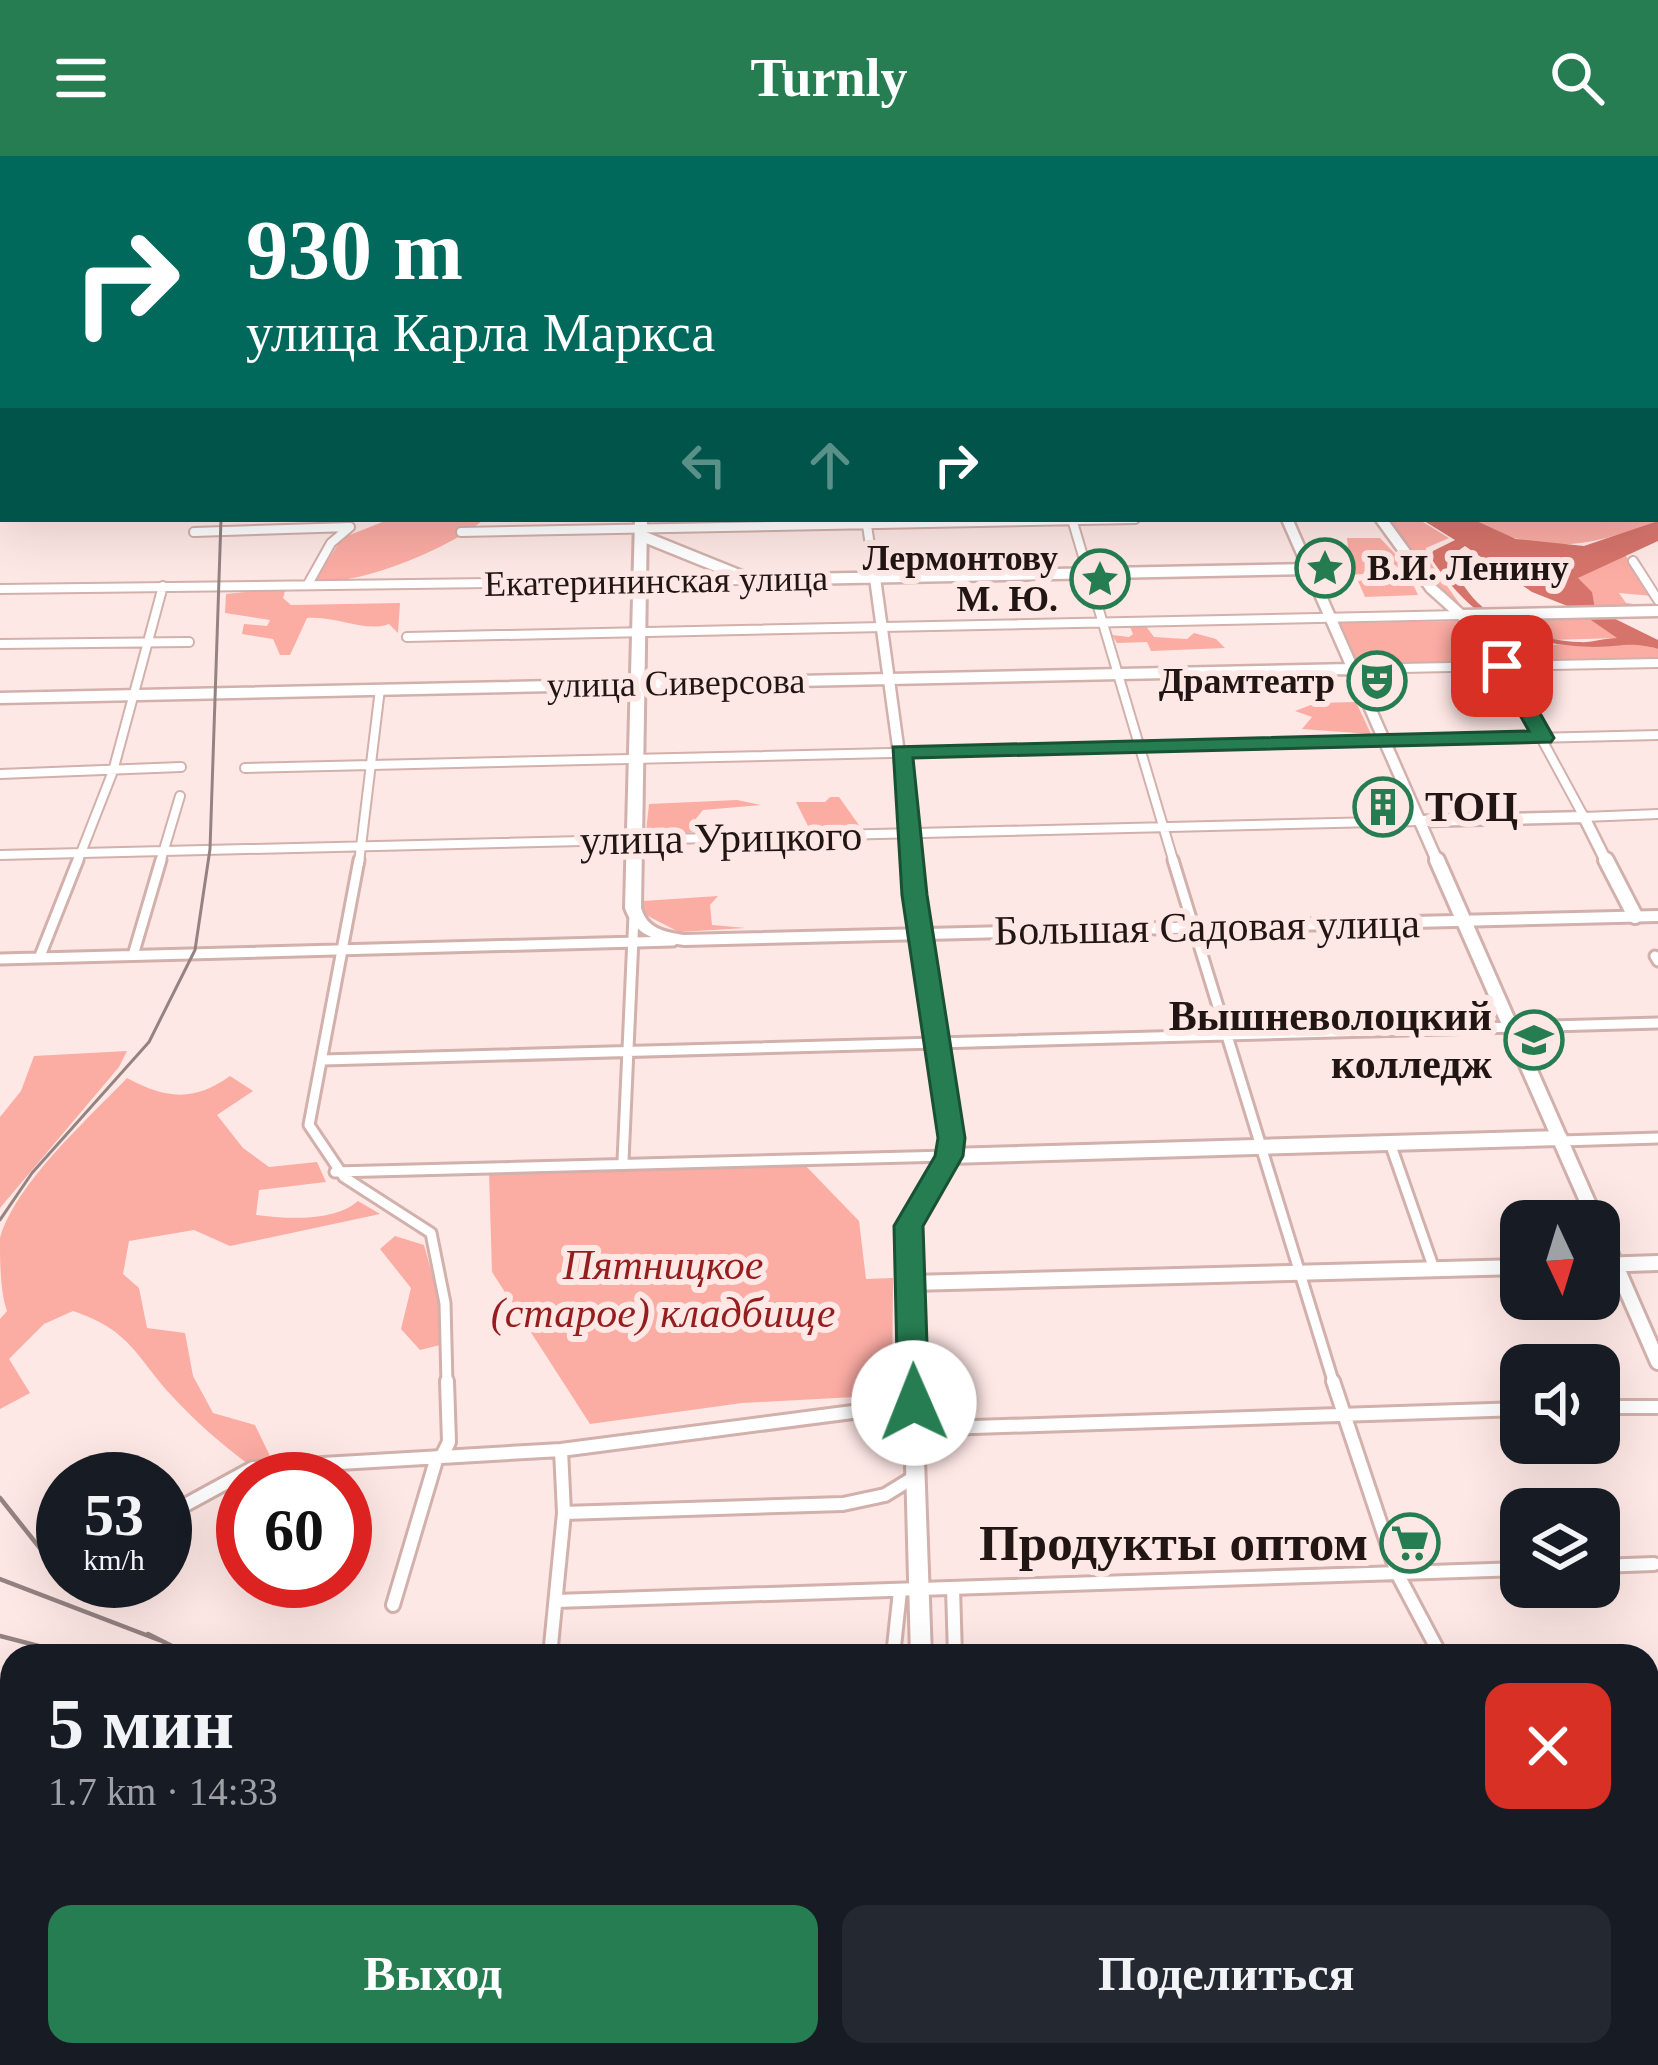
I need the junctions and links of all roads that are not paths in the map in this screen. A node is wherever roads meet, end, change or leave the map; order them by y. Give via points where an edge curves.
1 (867, 522) edge
2 (1073, 522) edge
3 (1288, 522) edge
4 (1383, 522) edge
5 (642, 528) edge
6 (194, 532) dead end
7 (461, 532) dead end
8 (1633, 561) dead end
9 (1311, 569) junction
10 (1087, 573) junction
11 (875, 578) junction
12 (751, 580) junction
13 (643, 581) junction
14 (308, 584) junction
15 (163, 586) junction
16 (0, 589) edge
17 (1658, 599) edge
18 (1658, 611) edge
19 (1467, 615) junction
20 (1333, 618) junction
21 (1103, 622) junction
22 (880, 627) junction
23 (641, 632) junction
24 (407, 637) dead end
25 (189, 642) dead end
26 (149, 643) junction
27 (0, 644) edge
28 (1658, 663) edge
29 (1502, 666) junction
30 (1352, 669) junction
31 (1122, 674) junction
32 (888, 679) junction
33 (639, 684) junction
34 (380, 689) junction
35 (129, 695) junction
36 (0, 698) edge
37 (1658, 735) edge
38 (1543, 738) junction
39 (1382, 741) junction
40 (1144, 747) junction
41 (901, 752) junction
42 (637, 758) junction
43 (370, 765) junction
44 (181, 767) dead end
45 (245, 768) dead end
46 (113, 771) junction
47 (0, 774) edge
48 (180, 796) dead end
49 (1658, 814) edge
50 (1584, 817) junction
51 (1420, 821) junction
52 (1167, 827) junction
53 (911, 834) junction
54 (634, 839) junction
55 (362, 846) junction
56 (165, 851) junction
57 (83, 853) junction
58 (0, 854) edge
59 (634, 915) junction
60 (1635, 916) junction
61 (1658, 916) edge
62 (1462, 920) junction
63 (1196, 927) junction
64 (920, 934) junction
65 (684, 940) junction
66 (633, 941) junction
67 (341, 948) junction
68 (134, 952) junction
69 (40, 956) junction
70 (0, 959) edge
71 (1658, 1023) edge
72 (1512, 1028) junction
73 (1227, 1035) junction
74 (940, 1044) junction
75 (627, 1051) junction
76 (323, 1060) junction
77 (1658, 1138) edge
78 (1560, 1140) junction
79 (1390, 1143) junction
80 (1260, 1146) junction
81 (949, 1156) junction
82 (623, 1161) junction
83 (335, 1172) junction
84 (1587, 1200) edge
85 (1658, 1263) edge
86 (1620, 1264) edge
87 (1500, 1267) edge
88 (1434, 1269) junction
89 (1296, 1273) junction
90 (911, 1283) junction
91 (1620, 1289) edge
92 (1658, 1362) edge
93 (914, 1403) junction
94 (1620, 1407) edge
95 (1658, 1407) edge
96 (1500, 1409) edge
97 (1346, 1413) junction
98 (915, 1429) junction
99 (561, 1450) junction
100 (440, 1457) junction
101 (372, 1460) edge
102 (916, 1476) junction
103 (564, 1514) junction
104 (1654, 1564) dead end
105 (1620, 1565) edge
106 (1500, 1570) edge
107 (1397, 1573) junction
108 (953, 1588) junction
109 (910, 1589) junction
110 (556, 1601) junction
111 (393, 1606) dead end
112 (551, 1644) edge
113 (896, 1644) edge
114 (919, 1644) edge
115 (955, 1644) edge
116 (1435, 1644) edge

1 - 5 street
1 - 11 street
2 - 10 street
3 - 9 street
4 - 19 street via 1431,588
5 - 7 street
5 - 12 street
5 - 13 highway
6 - 14 street via 350,527
8 - 17 street
9 - 10 street, Екатерининская улица
9 - 20 street
10 - 11 street, Екатерининская улица
10 - 21 street
11 - 12 street, Екатерининская улица
11 - 22 street
12 - 13 street, Екатерининская улица
13 - 14 street, Екатерининская улица
13 - 23 highway
14 - 15 street, Екатерининская улица
15 - 16 street, Екатерининская улица
15 - 26 street
18 - 19 street
19 - 20 street
20 - 21 street
20 - 30 street
21 - 22 street
21 - 31 street
22 - 23 street
22 - 32 street
23 - 24 street
23 - 33 highway
25 - 26 street
26 - 27 street
26 - 35 street
28 - 29 street
29 - 30 street
29 - 38 street
30 - 31 street, улица Сиверсова
30 - 39 street
31 - 32 street, улица Сиверсова
31 - 40 street
32 - 33 street, улица Сиверсова
32 - 41 street
33 - 34 street, улица Сиверсова
33 - 42 highway
34 - 35 street, улица Сиверсова
34 - 43 street
35 - 36 street, улица Сиверсова
35 - 46 street
37 - 38 street
38 - 39 street
38 - 50 street
39 - 40 street
39 - 51 street
40 - 41 street
40 - 52 street
41 - 42 street
41 - 53 street
42 - 43 street
42 - 54 highway
43 - 45 street
43 - 55 street
44 - 46 street
46 - 47 street
46 - 57 street
48 - 56 street
49 - 50 street, улица Урицкого
50 - 51 street, улица Урицкого
50 - 60 street
51 - 52 street, улица Урицкого
51 - 62 street
52 - 53 street, улица Урицкого
52 - 63 street
53 - 54 street, улица Урицкого
53 - 64 street
54 - 55 street, улица Урицкого
54 - 59 highway
55 - 56 street, улица Урицкого
55 - 67 street
56 - 57 street, улица Урицкого
56 - 68 street
57 - 58 street, улица Урицкого
57 - 69 street
59 - 65 highway, Большая Садовая улица via 650,932
59 - 66 street
60 - 61 highway, Большая Садовая улица
60 - 62 highway, Большая Садовая улица
62 - 63 highway, Большая Садовая улица
62 - 72 street
63 - 64 highway, Большая Садовая улица
63 - 73 street
64 - 65 highway, Большая Садовая улица
64 - 74 main road
65 - 66 street, Большая Садовая улица
66 - 67 street, Большая Садовая улица
66 - 75 street
67 - 68 street, Большая Садовая улица
67 - 76 street
68 - 69 street, Большая Садовая улица
69 - 70 street, Большая Садовая улица
71 - 72 street
72 - 73 street
72 - 78 street
73 - 74 street
73 - 80 street
74 - 75 street
74 - 81 main road
75 - 76 street
75 - 82 street
76 - 83 street via 309,1125
77 - 78 street
78 - 79 street
78 - 84 street
79 - 80 street
79 - 88 street
80 - 81 street
80 - 89 street
81 - 82 street
81 - 90 main road via 909,1226
82 - 83 street
83 - 100 street via 431,1233 446,1304 449,1442
85 - 86 street
87 - 88 street
88 - 89 street
89 - 90 street
89 - 97 street
90 - 93 main road
91 - 92 street
93 - 98 main road
93 - 99 street
94 - 95 street
96 - 97 street
97 - 98 street
97 - 107 street
98 - 102 main road
99 - 100 street
99 - 103 street
100 - 101 street
100 - 111 street
102 - 103 street via 885,1495 843,1504
102 - 109 main road
103 - 110 street
104 - 105 street
106 - 107 street
107 - 108 street
107 - 116 street
108 - 109 street
108 - 115 street
109 - 110 street
109 - 113 street
109 - 114 main road
110 - 112 street

